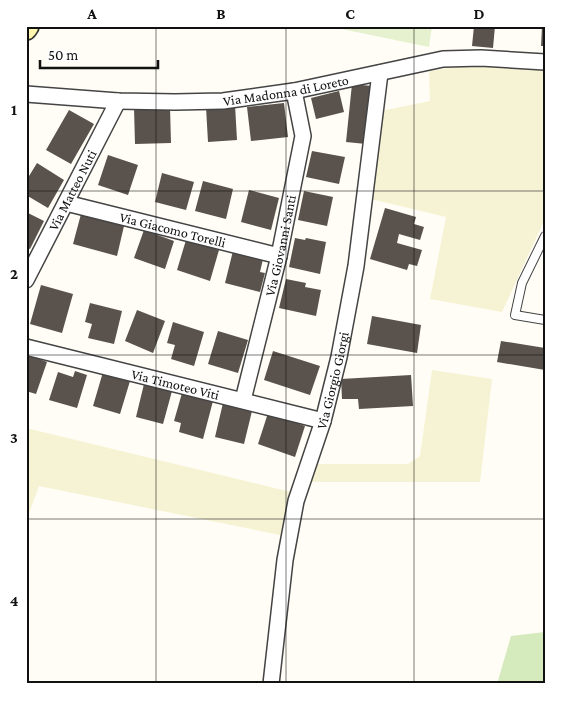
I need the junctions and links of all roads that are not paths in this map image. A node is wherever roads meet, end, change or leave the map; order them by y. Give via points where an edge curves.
1 (545, 62) edge
2 (380, 73) junction
3 (294, 91) junction
4 (26, 94) edge
5 (118, 101) junction
6 (66, 203) junction
7 (545, 236) edge
8 (279, 256) junction
9 (26, 280) edge
10 (545, 320) edge
11 (26, 347) edge
12 (243, 400) junction
13 (323, 420) junction
14 (271, 684) edge

1 - 2 street, Via Madonna di Loreto via 443,59
2 - 3 street, Via Madonna di Loreto
2 - 13 street, Via Giorgio Giorgi via 356,266
3 - 5 street, Via Madonna di Loreto via 223,101
3 - 8 street, Via Giovanni Santi via 303,136
4 - 5 street, Via Madonna di Loreto
5 - 6 street, Via Matteo Nuti
6 - 8 street, Via Giacomo Torelli
6 - 9 street, Via Matteo Nuti
7 - 10 lane via 522,283 515,315
8 - 12 street, Via Giovanni Santi
11 - 12 street, Via Timoteo Viti
12 - 13 street, Via Timoteo Viti
13 - 14 street, Via Giorgio Giorgi via 296,501 285,560

